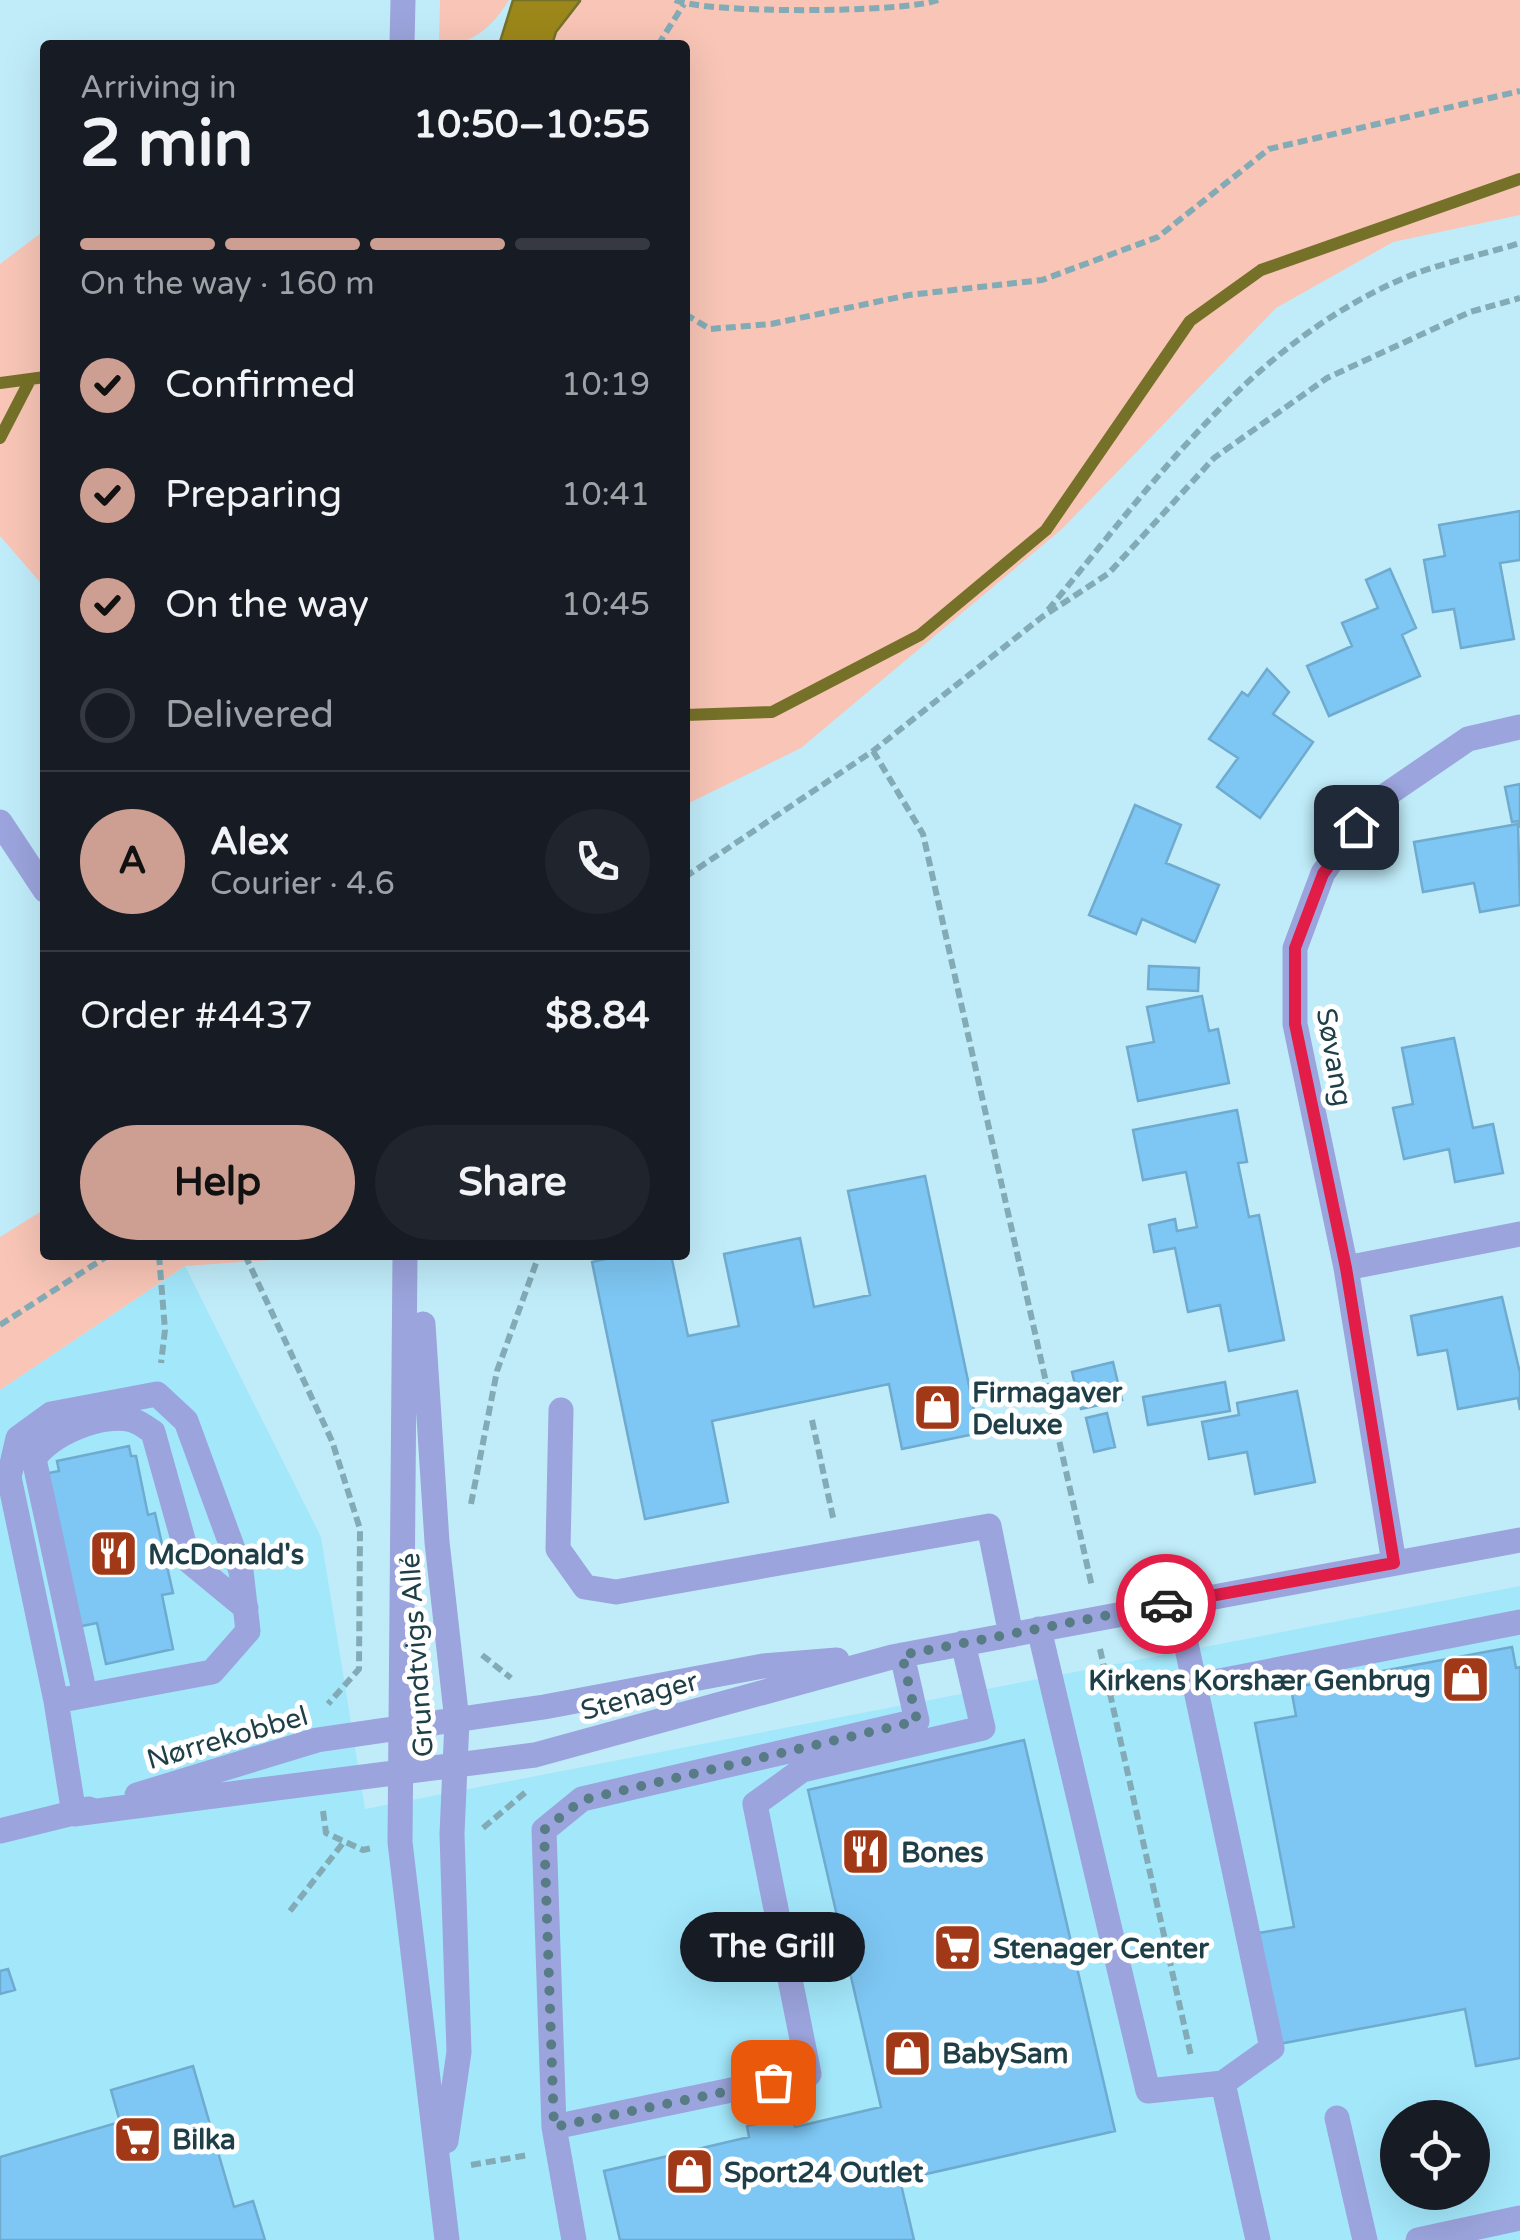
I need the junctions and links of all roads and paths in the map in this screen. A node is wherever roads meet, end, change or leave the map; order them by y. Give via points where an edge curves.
1 (403, 0) edge
2 (675, 0) edge
3 (938, 0) edge
4 (684, 4) junction
5 (402, 40) edge
6 (661, 40) edge
7 (1520, 91) edge
8 (1520, 243) edge
9 (1520, 298) edge
10 (690, 317) edge
11 (1042, 617) junction
12 (1520, 727) edge
13 (873, 751) junction
14 (0, 822) edge
15 (690, 874) edge
16 (40, 882) edge
17 (1520, 1234) edge
18 (101, 1260) edge
19 (159, 1260) edge
20 (247, 1260) edge
21 (407, 1260) edge
22 (408, 1260) edge
23 (536, 1260) edge
24 (1346, 1268) junction
25 (0, 1325) edge
26 (165, 1330) dead end
27 (561, 1410) dead end
28 (812, 1420) dead end
29 (470, 1514) dead end
30 (1520, 1540) edge
31 (840, 1552) junction
32 (1394, 1563) junction
33 (1177, 1601) junction
34 (246, 1608) junction
35 (1099, 1618) junction
36 (1520, 1622) edge
37 (1039, 1629) junction
38 (1010, 1634) junction
39 (963, 1643) junction
40 (897, 1656) junction
41 (359, 1669) dead end
42 (1194, 1686) junction
43 (86, 1695) junction
44 (56, 1700) junction
45 (457, 1721) junction
46 (400, 1727) junction
47 (455, 1764) junction
48 (399, 1775) junction
49 (74, 1814) junction
50 (0, 1831) edge
51 (343, 1843) dead end
52 (290, 1911) dead end
53 (1222, 2083) junction
54 (1337, 2118) dead end
55 (556, 2138) junction
56 (441, 2171) junction
57 (1520, 2218) edge
58 (447, 2240) edge
59 (574, 2240) edge
60 (1258, 2240) edge
61 (1365, 2240) edge
62 (1418, 2240) edge

1 - 5 street
2 - 4 path
3 - 4 path via 849,11
4 - 6 path
7 - 10 path via 1269,149 1158,237 1042,280 909,296 771,324 710,329
8 - 11 path via 1402,278 1290,344 1201,424
9 - 11 path via 1470,312 1327,378 1214,458 1109,573
11 - 13 path
12 - 24 street, Søvang via 1468,739 1372,804 1323,874 1295,948 1295,1024
13 - 15 path
13 - 35 path via 922,834
14 - 16 street
17 - 24 street
18 - 25 path
19 - 26 path
20 - 41 path via 332,1441 360,1529
21 - 46 street, Grundtvigs Allé
22 - 45 street, Grundtvigs Allé via 422,1321
23 - 29 path via 497,1371
24 - 32 street, Søvang
27 - 31 street via 558,1549 585,1587 616,1592
28 - 31 path
30 - 32 street, Stenager
31 - 38 street via 989,1526
32 - 33 street, Stenager
33 - 35 street, Stenager
33 - 42 street
34 - 43 street via 248,1631 212,1672
34 - 43 street via 189,1560 153,1432 134,1420 106,1418 44,1444 34,1459
34 - 44 street via 241,1571 186,1420 157,1394 51,1414 18,1438 9,1477
35 - 37 street, Stenager
35 - 53 path via 1102,1664 1196,2076
36 - 42 street
37 - 38 street, Stenager
37 - 53 street via 1148,2091
38 - 39 street, Stenager
39 - 40 street, Stenager
39 - 55 street via 983,1728 802,1770 755,1804 810,2074
40 - 45 street, Stenager via 763,1666
40 - 47 street, Stenager via 535,1755
40 - 55 street via 917,1721 582,1800 544,1830
42 - 53 street via 1272,2048
43 - 44 street
44 - 49 street
45 - 46 street, Stenager
45 - 47 street, Grundtvigs Allé
46 - 48 street, Grundtvigs Allé
46 - 49 street, Nørrekobbel via 317,1740
47 - 48 street, Stenager
47 - 56 street, Grundtvigs Allé via 459,2052
48 - 49 street, Nørrekobbel
48 - 56 street, Grundtvigs Allé via 400,1842
49 - 50 street, Nørrekobbel
51 - 52 path
53 - 60 street
54 - 61 street
55 - 56 path
55 - 59 street
56 - 58 street, Grundtvigs Allé
57 - 62 street

